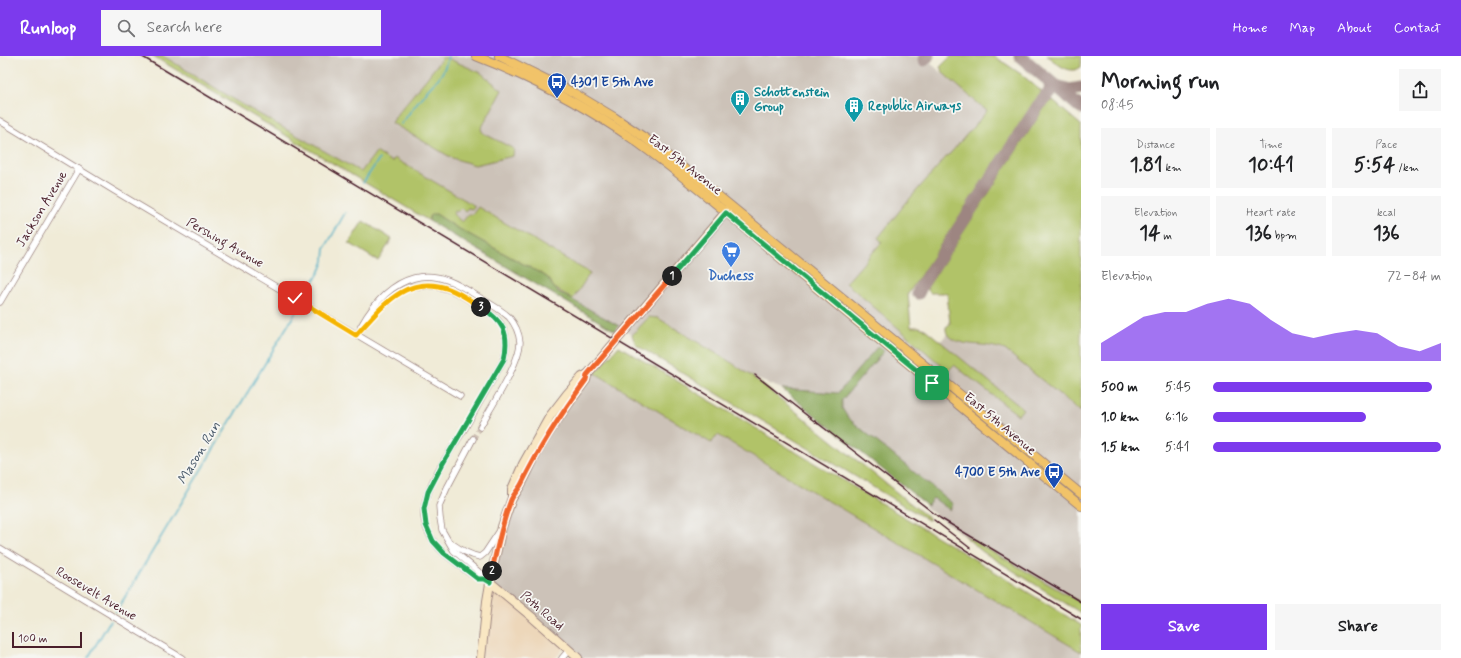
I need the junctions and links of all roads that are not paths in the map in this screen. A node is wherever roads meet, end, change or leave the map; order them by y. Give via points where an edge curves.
1 (476, 56) edge
2 (498, 56) edge
3 (0, 121) edge
4 (79, 169) junction
5 (731, 206) junction
6 (726, 213) junction
7 (0, 302) edge
8 (356, 335) junction
9 (460, 396) dead end
10 (480, 427) tunnel mouth
11 (473, 440) tunnel mouth
12 (1081, 494) edge
13 (1081, 506) edge
14 (502, 527) junction
15 (448, 541) junction
16 (0, 548) edge
17 (488, 581) junction
18 (569, 650) junction
19 (182, 658) edge
20 (480, 658) edge
21 (562, 658) edge
22 (578, 658) edge

1 - 6 main road, East 5th Avenue via 534,81 606,122 656,156
2 - 5 main road, East 5th Avenue via 563,87 623,123
3 - 4 street, Pershing Avenue
4 - 7 street, Jackson Avenue
4 - 8 street, Pershing Avenue
5 - 6 main road
5 - 12 main road, East 5th Avenue
6 - 13 main road, East 5th Avenue
6 - 14 main road via 587,375 567,394 542,429 516,479
8 - 9 street, Pershing Avenue
8 - 10 street via 368,314 393,287 415,277 426,276 456,283 499,309 517,328 519,352
8 - 17 street via 398,293 410,287 426,285 449,289 492,314 501,324 506,334 507,347 504,359 442,465 428,492 424,509 426,525 433,541 444,553 478,579
11 - 15 street via 439,506 442,530
14 - 15 street via 480,557 472,556
14 - 17 main road
15 - 17 street via 454,551
16 - 19 street, Roosevelt Avenue
17 - 18 main road, Poth Road
17 - 20 main road
18 - 21 street
18 - 22 main road, Poth Road

